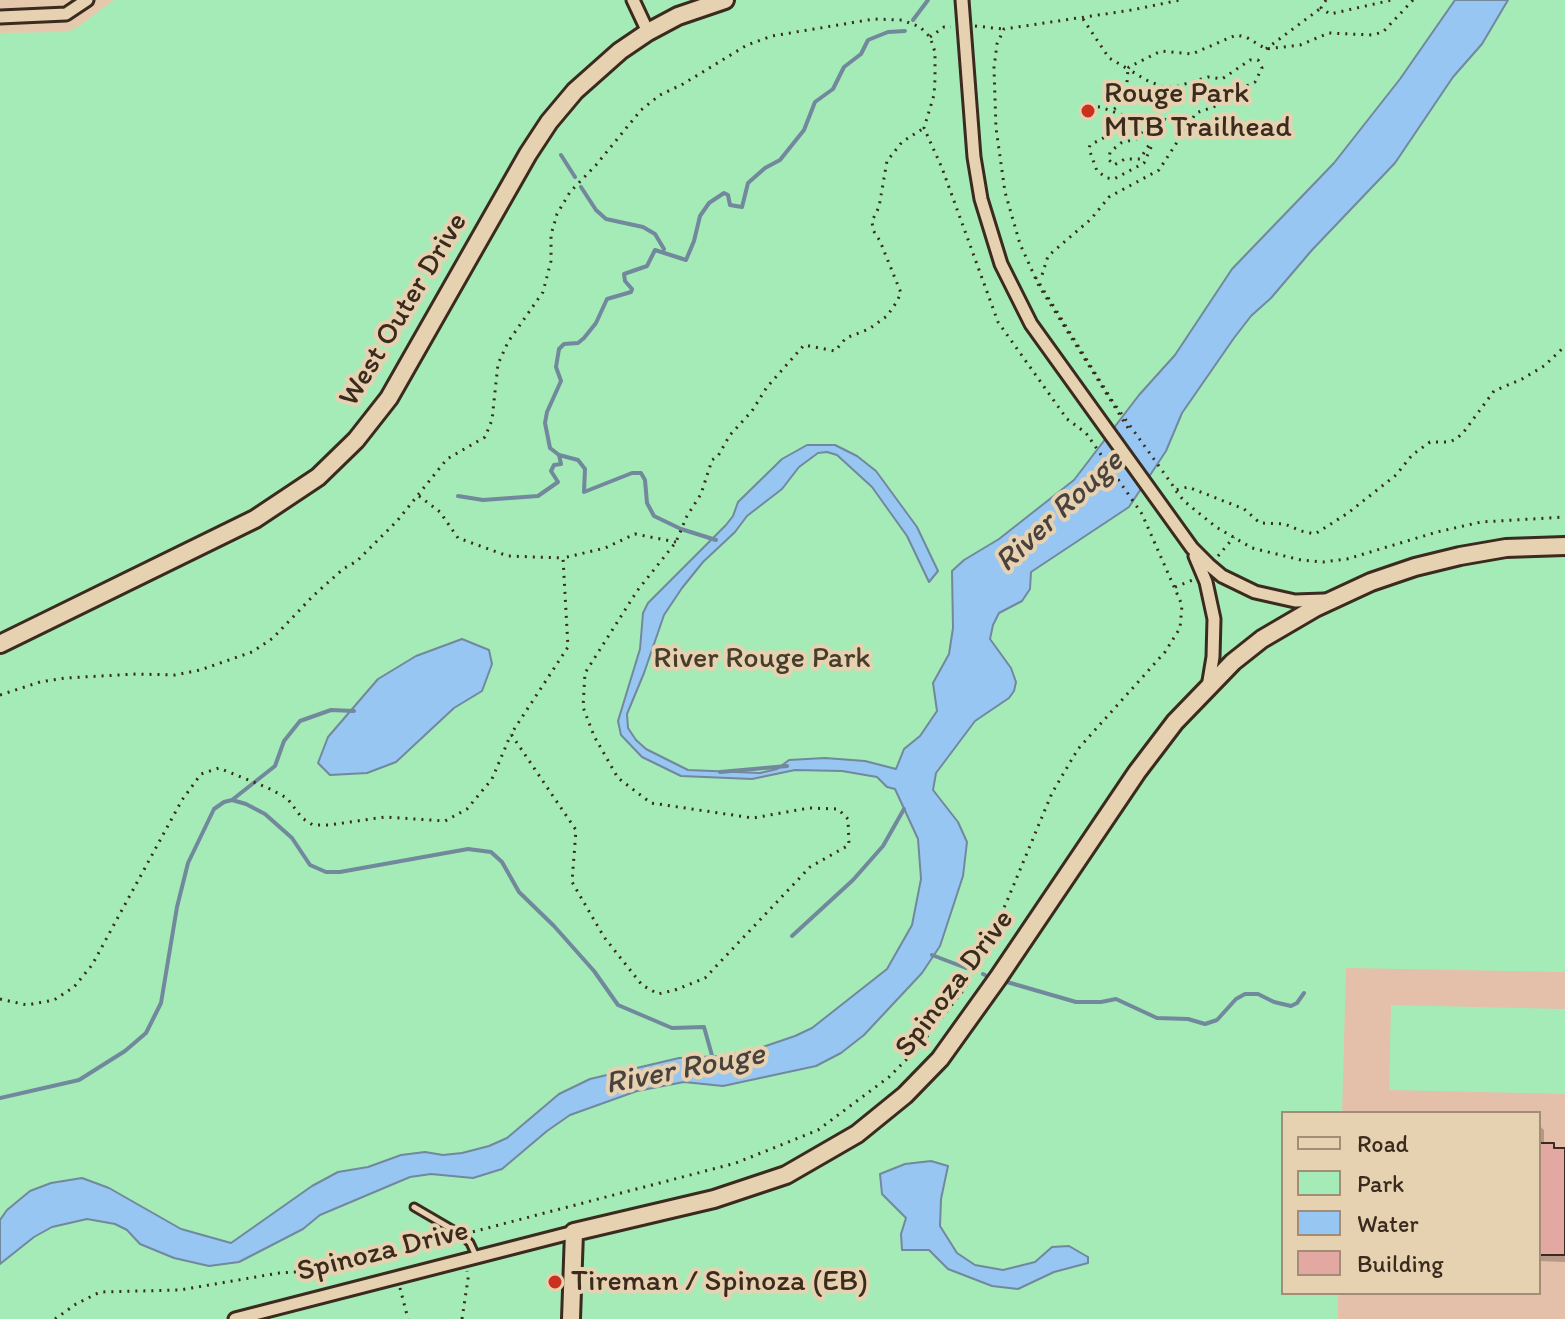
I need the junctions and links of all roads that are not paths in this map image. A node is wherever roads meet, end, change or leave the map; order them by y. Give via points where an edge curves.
1 (87, 0) edge
2 (633, 0) edge
3 (725, 0) edge
4 (962, 0) edge
5 (0, 17) edge
6 (648, 32) junction
7 (1565, 546) edge
8 (1192, 548) junction
9 (1337, 599) junction
10 (0, 644) edge
11 (1207, 687) junction
12 (414, 1207) dead end
13 (574, 1232) junction
14 (470, 1258) junction
15 (235, 1319) edge
16 (571, 1319) edge

1 - 5 street via 66,14
2 - 6 street
3 - 6 street, West Outer Drive
4 - 8 street via 981,199 1011,287 1031,324
6 - 10 street, West Outer Drive via 596,70 549,122 389,398 341,457 255,519
7 - 9 street, Spinoza Drive via 1460,556 1400,572
8 - 9 street via 1222,576 1255,592 1295,601
8 - 11 street via 1214,619
9 - 11 street, Spinoza Drive via 1262,639
11 - 13 street, Spinoza Drive via 1137,772 940,1059 905,1095 857,1134 786,1175 714,1199
12 - 14 lane via 462,1235 470,1243
13 - 14 street, Spinoza Drive
13 - 16 street
14 - 15 street, Spinoza Drive

